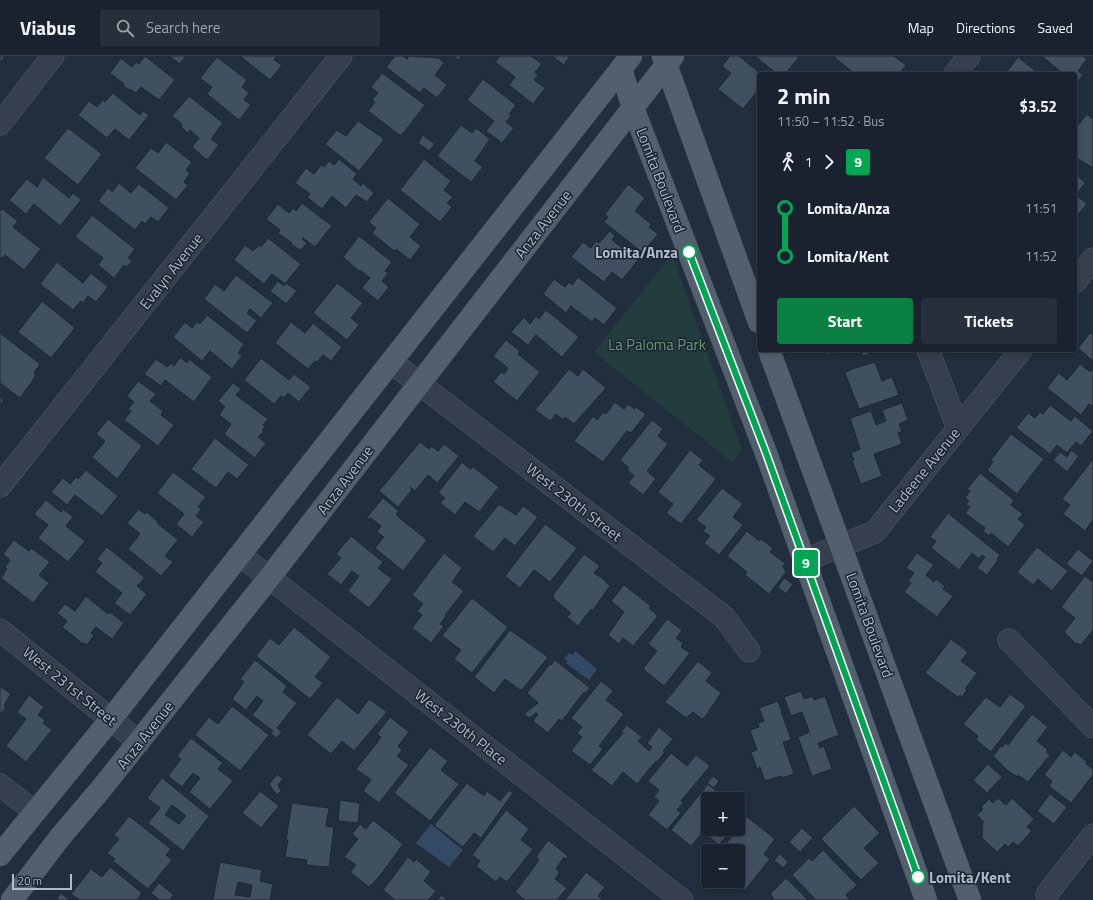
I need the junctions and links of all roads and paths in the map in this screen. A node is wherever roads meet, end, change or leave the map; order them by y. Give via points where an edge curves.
1 (53, 56) edge
2 (341, 56) edge
3 (969, 56) edge
4 (667, 59) edge
5 (626, 62) edge
6 (956, 72) edge
7 (634, 108) junction
8 (0, 124) edge
9 (1093, 259) edge
10 (1077, 279) edge
11 (757, 316) edge
12 (770, 352) edge
13 (929, 352) edge
14 (1019, 352) edge
15 (391, 362) junction
16 (419, 383) junction
17 (958, 428) junction
18 (0, 486) edge
19 (841, 546) junction
20 (240, 555) junction
21 (805, 560) junction
22 (269, 578) junction
23 (0, 630) edge
24 (1009, 640) dead end
25 (749, 650) dead end
26 (111, 719) junction
27 (1093, 727) edge
28 (139, 742) junction
29 (0, 786) edge
30 (35, 812) junction
31 (1093, 835) edge
32 (0, 855) edge
33 (1047, 894) dead end
34 (12, 900) edge
35 (682, 900) edge
36 (926, 900) edge
37 (970, 900) edge

1 - 8 street
2 - 18 street, Evalyn Avenue
3 - 6 street
4 - 7 main road, Anza Avenue
4 - 11 main road
5 - 7 main road, Lomita Boulevard
5 - 15 main road
7 - 16 main road, Anza Avenue
7 - 21 main road, Lomita Boulevard
9 - 10 street
12 - 19 main road, Lomita Boulevard
13 - 17 street
14 - 17 street, Ladeene Avenue
15 - 16 street, West 230th Street
15 - 20 main road
16 - 22 main road, Anza Avenue
16 - 25 street, West 230th Street via 724,618
17 - 19 street, Ladeene Avenue via 875,532
19 - 21 street, Ladeene Avenue
19 - 37 main road, Lomita Boulevard
20 - 22 street, West 230th Place
20 - 26 main road
21 - 36 main road, Lomita Boulevard
22 - 28 main road, Anza Avenue
22 - 35 street, West 230th Place
23 - 26 street, West 231st Street
24 - 27 street
26 - 28 street, West 231st Street
26 - 30 main road
28 - 34 main road, Anza Avenue
29 - 30 street
30 - 32 main road
31 - 33 street

